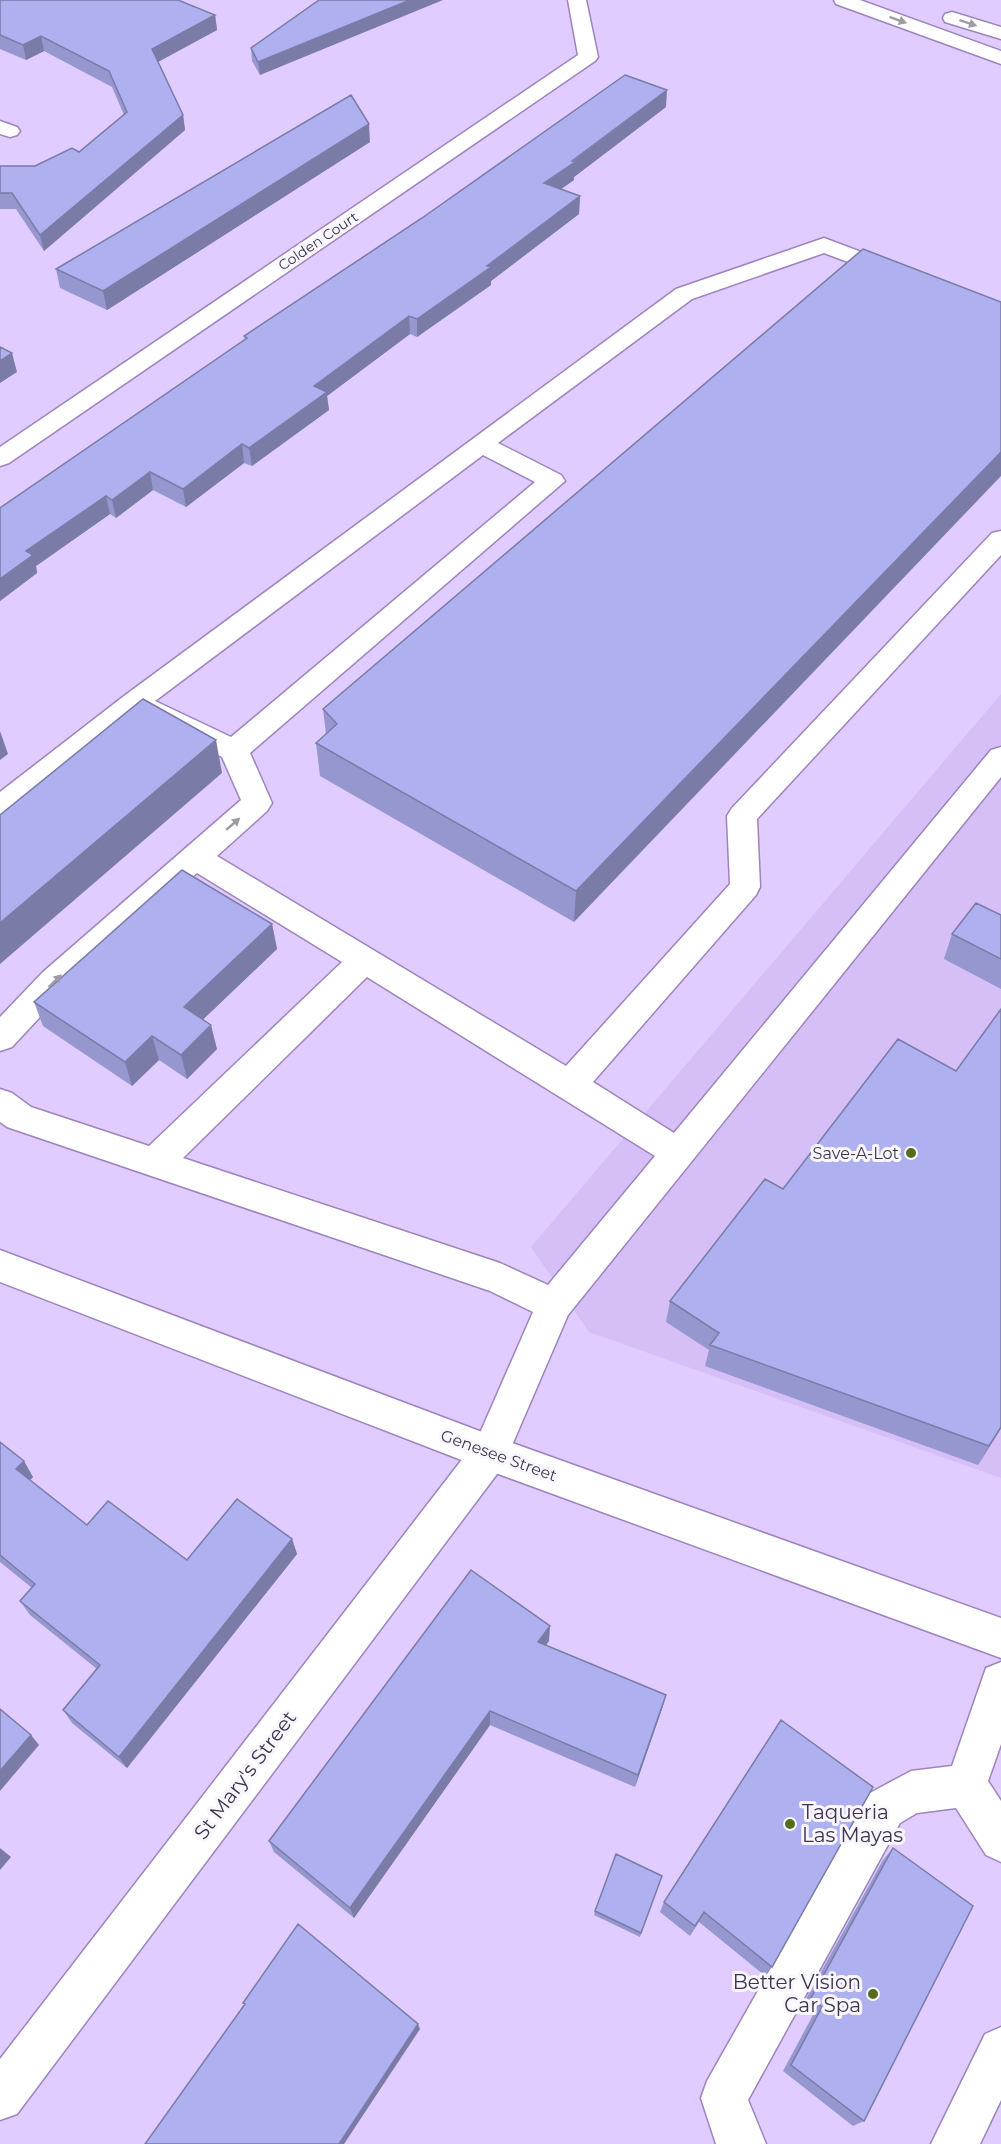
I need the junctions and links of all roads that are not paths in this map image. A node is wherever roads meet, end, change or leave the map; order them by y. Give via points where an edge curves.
1 (577, 0) edge
2 (843, 0) edge
3 (938, 13) dead end
4 (1001, 33) edge
5 (1001, 58) edge
6 (912, 280) edge
7 (481, 444) junction
8 (0, 458) edge
9 (1001, 539) edge
10 (135, 703) junction
11 (234, 750) junction
12 (1001, 757) edge
13 (0, 808) edge
14 (195, 857) junction
15 (364, 960) junction
16 (0, 1038) edge
17 (570, 1085) junction
18 (0, 1103) edge
19 (677, 1152) junction
20 (156, 1162) junction
21 (0, 1266) edge
22 (554, 1305) junction
23 (490, 1453) junction
24 (1001, 1638) edge
25 (1001, 1683) edge
26 (966, 1785) junction
27 (1001, 1840) edge
28 (1001, 2050) edge
29 (0, 2097) edge
30 (742, 2144) edge
31 (955, 2144) edge

1 - 8 main road, Colden Court via 588,57
2 -> 5 main road
3 -> 4 main road
6 - 7 main road via 824,245 684,294
7 - 10 main road
7 - 11 main road via 552,481
9 - 17 main road via 742,816 745,887
10 - 11 main road
10 - 13 main road
14 -> 11 main road via 257,803
12 - 19 main road, St Mary's Street
14 - 15 main road
16 -> 14 main road via 54,981
15 - 17 main road
15 - 20 main road
17 - 19 main road
18 - 20 main road via 19,1117
19 - 22 main road, St Mary's Street
20 - 22 main road via 500,1279
21 - 23 main road, Genesee Street
22 - 23 main road, St Mary's Street
23 - 24 main road, Genesee Street
23 - 29 main road, St Mary's Street
25 - 26 main road
26 - 27 main road
26 - 30 main road via 912,1792 885,1808 724,2098
28 - 31 main road

